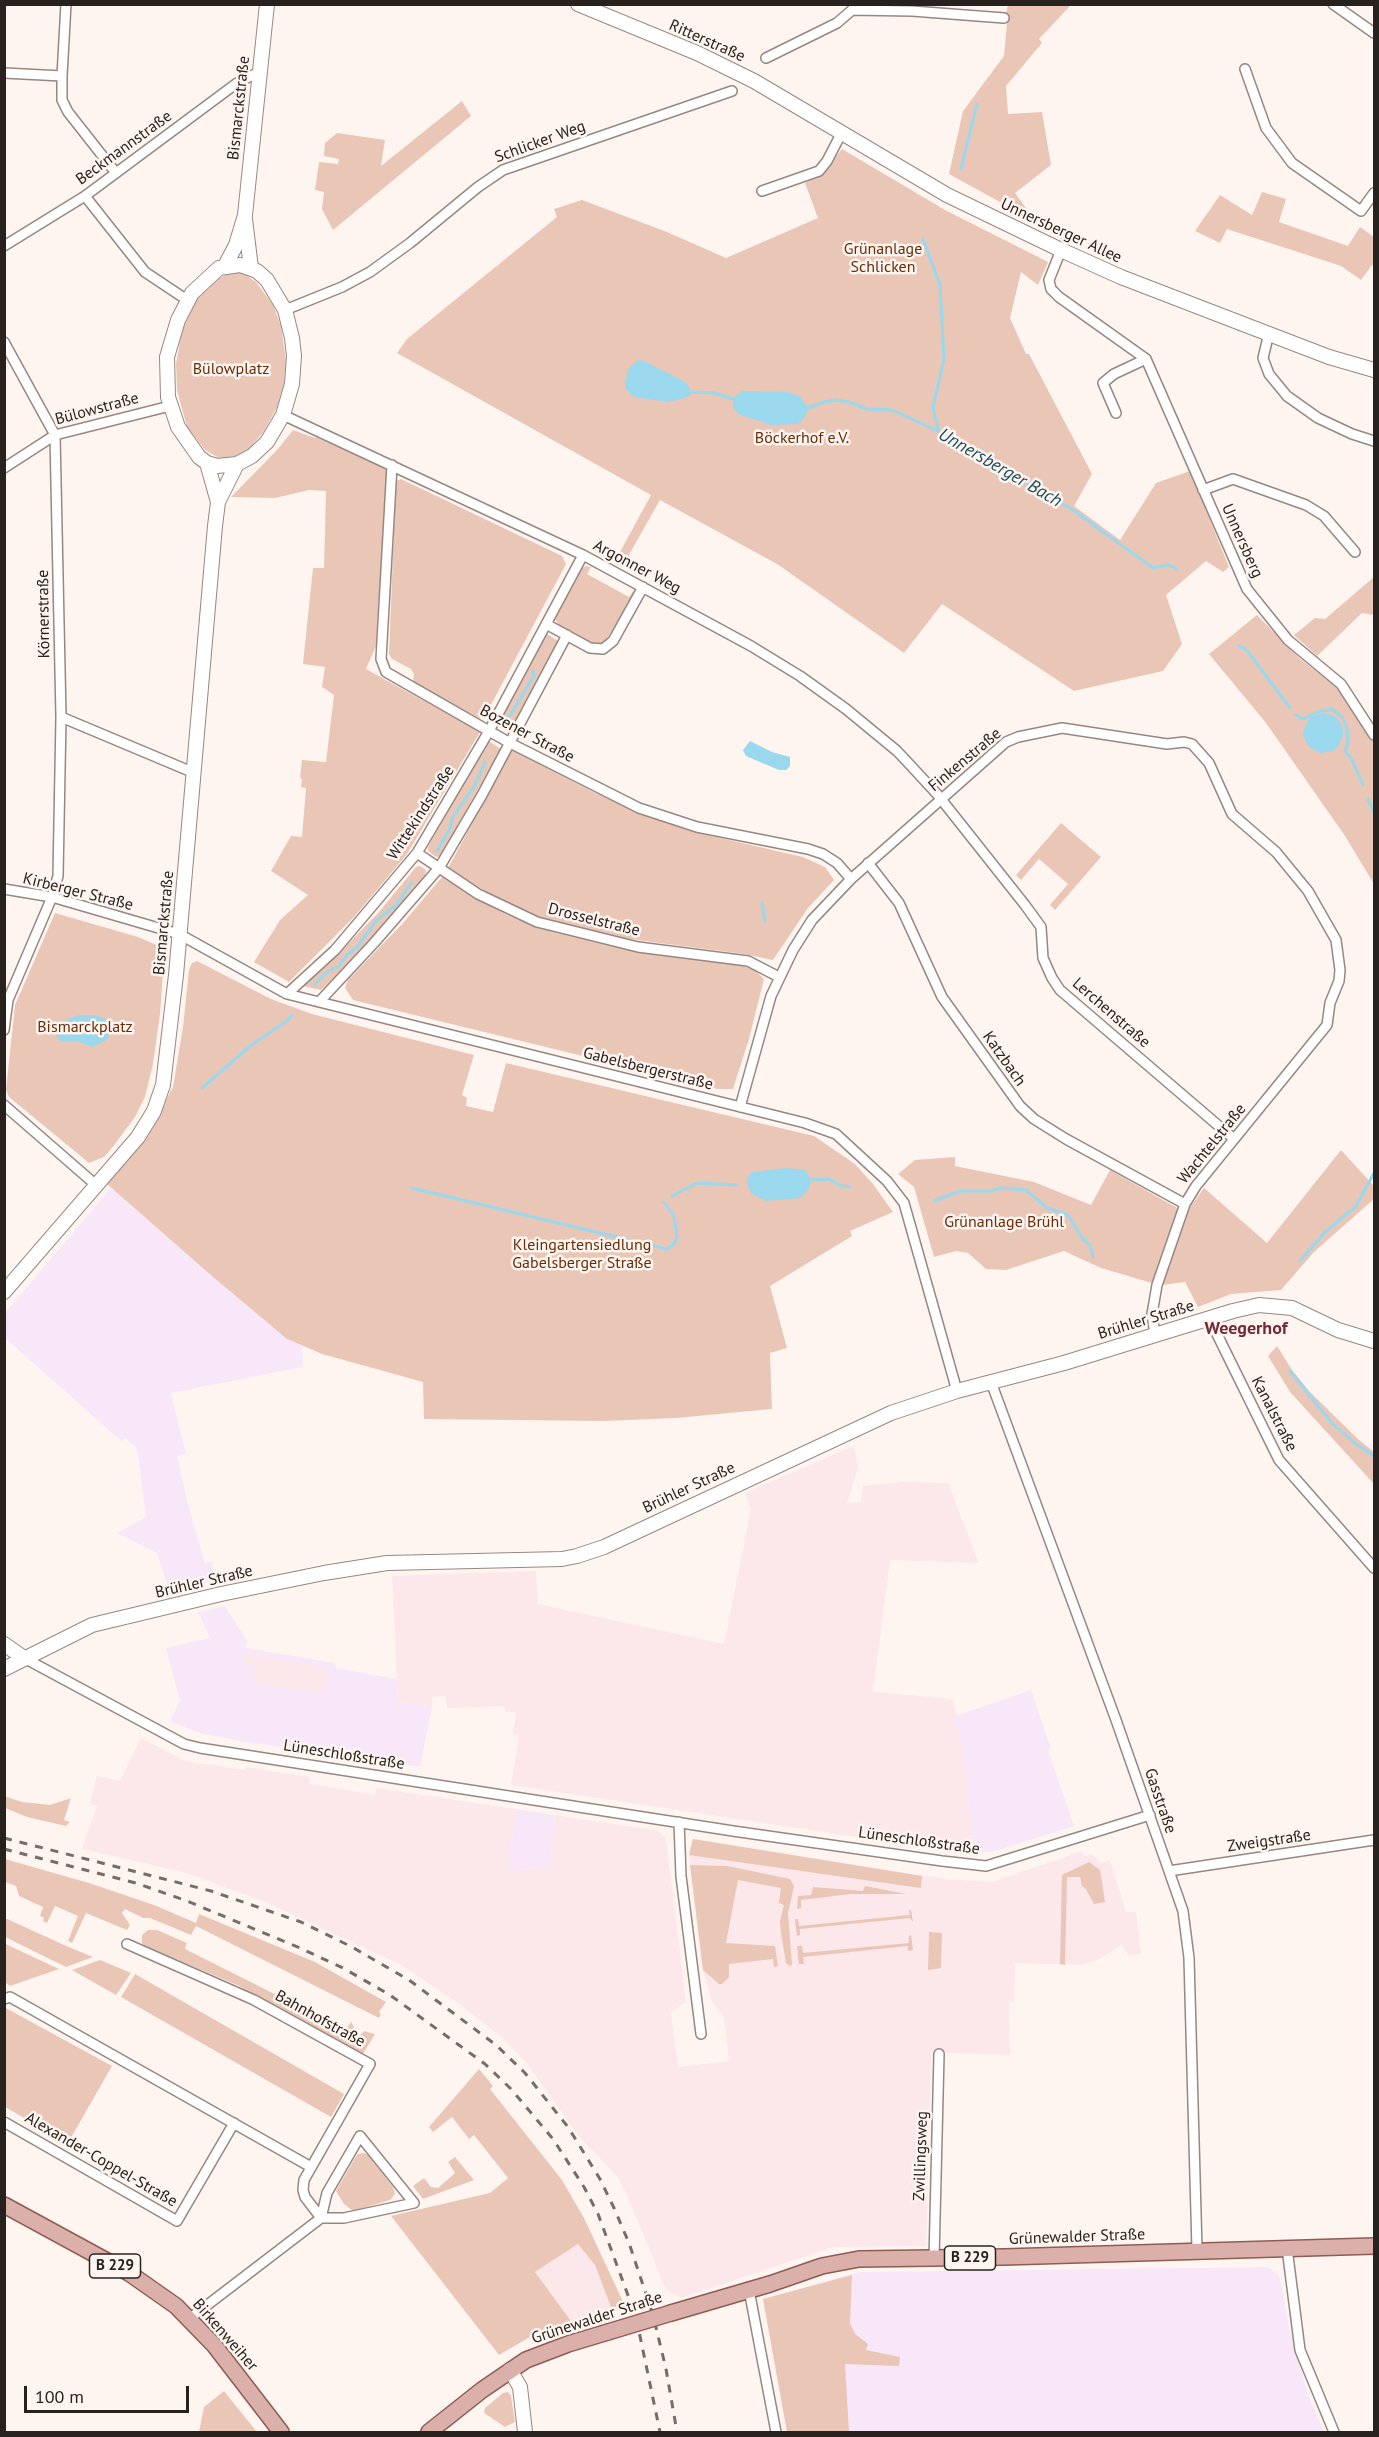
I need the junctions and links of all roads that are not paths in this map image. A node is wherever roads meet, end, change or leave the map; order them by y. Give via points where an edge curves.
1 (66, 4) edge
2 (267, 4) edge
3 (578, 4) edge
4 (1333, 4) edge
5 (850, 7) edge
6 (1004, 18) dead end
7 (1374, 33) edge
8 (766, 58) dead end
9 (1245, 69) dead end
10 (259, 72) junction
11 (4, 73) edge
12 (62, 76) junction
13 (754, 81) joint
14 (732, 90) dead end
15 (841, 134) junction
16 (116, 173) junction
17 (762, 191) dead end
18 (1374, 193) edge
19 (85, 196) junction
20 (245, 215) junction
21 (4, 246) edge
22 (1061, 250) junction
23 (225, 266) junction
24 (250, 268) junction
25 (187, 300) junction
26 (285, 310) junction
27 (1269, 333) junction
28 (4, 342) edge
29 (1146, 359) junction
30 (1374, 370) edge
31 (170, 406) junction
32 (1116, 413) dead end
33 (283, 416) junction
34 (55, 435) junction
35 (1374, 441) edge
36 (207, 463) junction
37 (237, 464) junction
38 (392, 465) junction
39 (4, 468) edge
40 (1203, 490) junction
41 (218, 502) junction
42 (1355, 552) dead end
43 (583, 555) junction
44 (643, 587) junction
45 (546, 624) junction
46 (567, 636) junction
47 (61, 717) junction
48 (489, 731) junction
49 (1374, 735) edge
50 (510, 743) junction
51 (192, 772) junction
52 (941, 799) junction
53 (417, 853) junction
54 (868, 863) junction
55 (439, 868) junction
56 (850, 879) junction
57 (4, 889) edge
58 (52, 897) junction
59 (179, 934) junction
60 (778, 977) junction
61 (286, 994) junction
62 (319, 1002) junction
63 (1327, 1025) joint
64 (4, 1030) edge
65 (4, 1105) edge
66 (740, 1107) junction
67 (1234, 1139) junction
68 (96, 1185) junction
69 (1185, 1204) junction
70 (4, 1292) edge
71 (1209, 1318) junction
72 (1155, 1335) junction
73 (1374, 1341) edge
74 (992, 1382) junction
75 (957, 1391) junction
76 (1374, 1568) edge
77 (4, 1644) edge
78 (24, 1658) junction
79 (4, 1669) edge
80 (1150, 1815) junction
81 (679, 1822) junction
82 (1374, 1840) edge
83 (1169, 1871) junction
84 (127, 1944) dead end
85 (4, 1999) edge
86 (701, 2034) dead end
87 (939, 2054) dead end
88 (4, 2122) edge
89 (234, 2123) junction
90 (311, 2167) junction
91 (4, 2205) edge
92 (321, 2218) junction
93 (1374, 2246) edge
94 (1287, 2248) junction
95 (1197, 2250) junction
96 (934, 2259) junction
97 (748, 2290) junction
98 (189, 2319) junction
99 (510, 2370) junction
100 (281, 2433) edge
101 (429, 2433) edge
102 (525, 2433) edge
103 (776, 2433) edge
104 (1334, 2433) edge

1 - 12 street
2 - 10 main road, Bismarckstraße
3 - 13 main road, Ritterstraße
4 - 7 street
5 - 6 street
5 - 8 street via 837,22
9 - 18 street via 1266,128 1292,163 1361,211
10 - 16 street, Beckmannstraße via 237,83
10 - 20 main road, Bismarckstraße
11 - 12 street
12 - 16 street via 62,100 68,112
13 - 15 main road, Unnersberger Allee
14 - 26 street, Schlicker Weg via 503,170 370,272
15 - 17 street via 819,171
15 - 22 main road, Unnersberger Allee via 946,195
16 - 19 street, Beckmannstraße
19 - 21 street, Beckmannstraße
19 - 25 street via 145,272
20 - 23 main road, Bismarckstraße
20 - 24 main road, Bismarckstraße
22 - 27 main road, Unnersberger Allee
22 - 29 street via 1049,280 1051,289
23 - 24 main road
23 - 25 main road
24 - 26 main road via 267,280
25 - 31 main road via 167,357
26 - 33 main road via 294,356 292,384
27 - 30 main road, Unnersberger Allee
27 - 35 street via 1263,358 1269,374 1287,396 1318,418
28 - 34 street, Körnerstraße
29 - 32 street via 1103,383
29 - 40 street, Unnersberg
31 - 34 street, Bülowstraße
31 - 36 main road via 182,435
33 - 37 main road via 262,447
33 - 38 street, Argonner Weg
34 - 39 street, Bülowstraße
34 - 47 street, Körnerstraße
36 - 37 main road via 225,467
36 - 41 main road, Bismarckstraße
37 - 41 main road, Bismarckstraße
38 - 43 street, Argonner Weg
38 - 48 street, Bozener Straße via 383,668
40 - 42 street via 1233,479 1306,505 1324,516
40 - 49 street, Unnersberg via 1246,589 1288,640 1341,684
41 - 51 main road, Bismarckstraße
43 - 44 street, Argonner Weg
43 - 45 street, Wittekindstraße
44 - 46 street via 613,641 605,648 595,650
44 - 52 street, Argonner Weg via 751,646 837,702 897,752
45 - 46 street
45 - 48 street, Wittekindstraße
46 - 50 street
47 - 51 street
47 - 58 street, Körnerstraße via 58,876
48 - 50 street, Bozener Straße
48 - 53 street, Wittekindstraße
50 - 55 street
50 - 56 street, Bozener Straße via 639,808 697,827 823,854
51 - 59 main road, Bismarckstraße
52 - 54 street, Finkenstraße
52 - 63 street, Finkenstraße via 1006,742 1018,737 1062,728 1167,744 1192,744 1209,763 1232,814 1294,873 1336,940 1339,981
52 - 67 street, Lerchenstraße via 1041,927 1043,958 1060,990
53 - 55 street, Drosselstraße
53 - 61 street, Wittekindstraße via 335,950
54 - 56 street, Finkenstraße
54 - 69 street, Katzbach via 899,903 942,996 1020,1106 1066,1139
55 - 60 street, Drosselstraße via 488,899 543,924 638,947 737,959
55 - 62 street
56 - 60 street, Finkenstraße via 812,920
57 - 58 street, Kirberger Straße
58 - 59 street, Kirberger Straße
58 - 64 street via 8,1000
59 - 61 street, Gabelsbergerstraße
59 - 68 main road, Bismarckstraße via 164,1085 143,1129
60 - 66 street, Finkenstraße
61 - 62 street, Gabelsbergerstraße
62 - 66 street, Gabelsbergerstraße
63 - 67 street, Wachtelstraße
65 - 68 street
66 - 75 street, Gabelsbergerstraße via 836,1134 897,1191 909,1218
67 - 69 street, Wachtelstraße
68 - 70 main road, Bismarckstraße
69 - 72 street, Wachtelstraße via 1157,1285 1152,1314
71 - 72 main road, Brühler Straße
71 - 73 main road, Brühler Straße via 1272,1305 1292,1308 1338,1330
71 - 76 street, Kanalstraße via 1279,1461
72 - 74 main road, Brühler Straße
74 - 75 main road, Brühler Straße
74 - 80 street, Gasstraße
75 - 78 main road, Brühler Straße via 891,1413 577,1556 387,1563 342,1570 92,1625
77 - 78 main road
78 - 79 main road, Brühler Straße
78 - 81 street, Lüneschloßstraße via 192,1746
80 - 81 street, Lüneschloßstraße via 986,1866
80 - 83 street, Gasstraße
81 - 86 street via 681,1876
82 - 83 street, Zweigstraße
83 - 95 street, Gasstraße via 1182,1911 1189,1958
84 - 90 street, Bahnhofstraße via 254,2000 370,2064
85 - 89 street via 10,1997
87 - 96 street, Zwillingsweg
88 - 89 street, Alexander-Coppel-Straße via 177,2221
89 - 90 street
90 - 92 street, Bahnhofstraße via 303,2190
91 - 98 main road, Birkenweiher / B 229 via 129,2273
92 - 92 street via 344,2218 414,2203 360,2136 327,2193
92 - 98 street
93 - 94 main road, Grünewalder Straße / B 229
94 - 95 main road, Grünewalder Straße / B 229
94 - 104 street via 1300,2350
95 - 96 main road, Grünewalder Straße / B 229
96 - 97 main road, Grünewalder Straße / B 229 via 840,2261
97 - 99 main road, Grünewalder Straße / B 229, bridge via 533,2357
97 - 103 street
98 - 100 main road, Birkenweiher / B 229 via 214,2345
99 - 101 main road, B 229
99 - 102 main road via 520,2387

